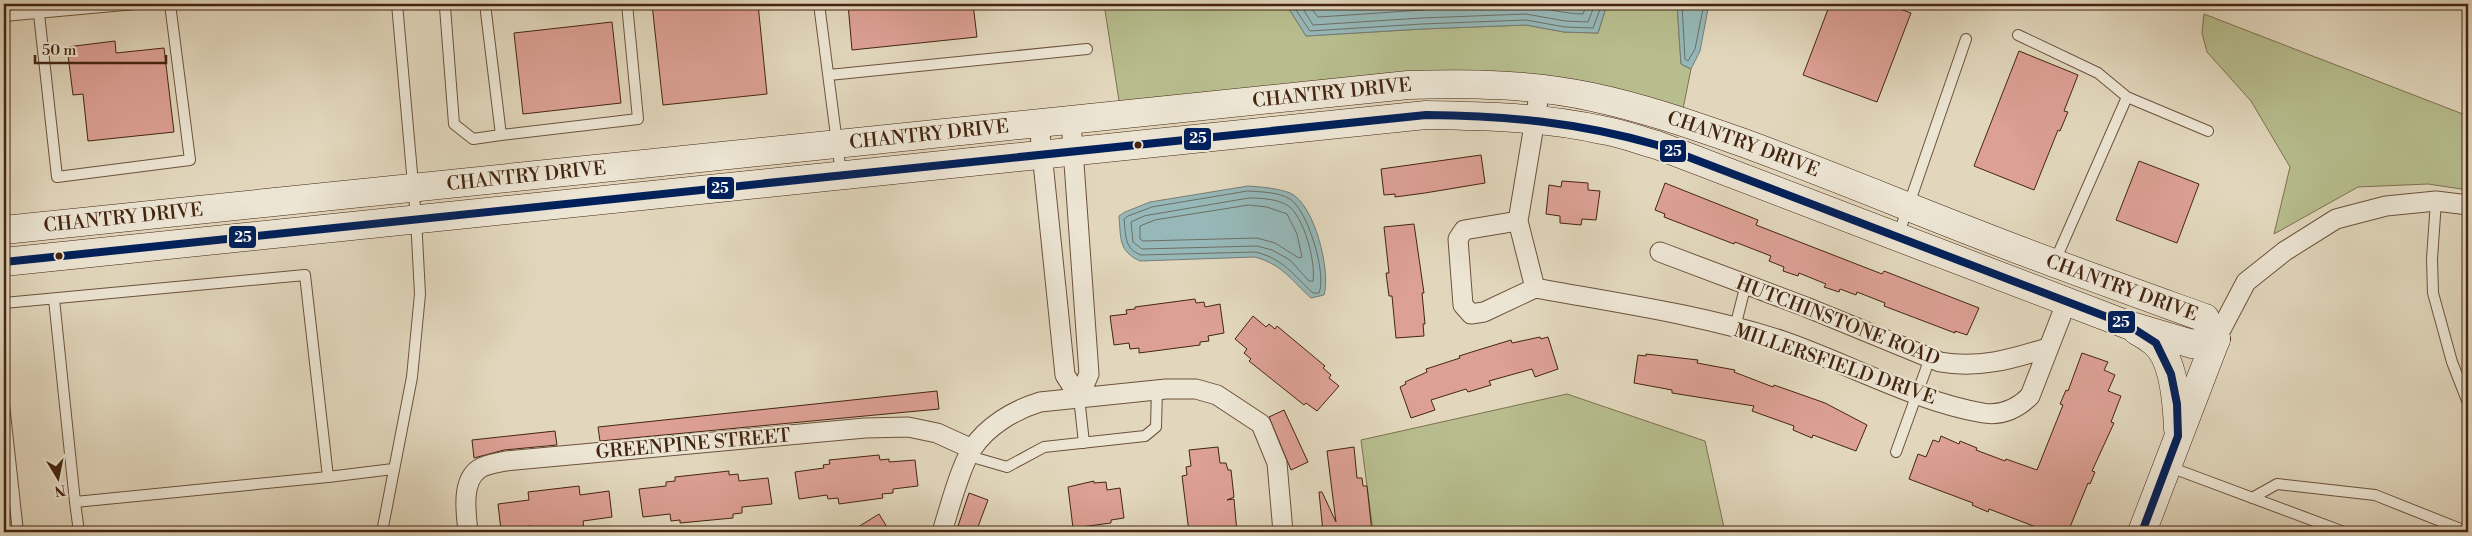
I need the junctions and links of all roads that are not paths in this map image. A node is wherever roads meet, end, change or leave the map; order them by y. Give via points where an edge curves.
1 (135, 4) edge
2 (170, 4) edge
3 (398, 4) edge
4 (447, 4) edge
5 (485, 4) edge
6 (627, 4) edge
7 (819, 4) edge
8 (39, 14) junction
9 (4, 16) edge
10 (2018, 35) dead end
11 (1966, 39) dead end
12 (1087, 49) dead end
13 (829, 75) junction
14 (1540, 88) junction
15 (2127, 97) junction
16 (1534, 120) junction
17 (1071, 121) junction
18 (1039, 124) junction
19 (2208, 131) dead end
20 (501, 135) junction
21 (837, 144) junction
22 (1072, 152) junction
23 (1042, 155) junction
24 (841, 175) junction
25 (413, 188) junction
26 (2436, 201) junction
27 (2468, 204) edge
28 (1908, 205) junction
29 (416, 218) junction
30 (1518, 222) junction
31 (4, 230) edge
32 (1898, 236) junction
33 (1660, 252) dead end
34 (4, 262) edge
35 (2054, 262) junction
36 (1746, 284) junction
37 (1535, 288) junction
38 (54, 298) junction
39 (2067, 301) junction
40 (4, 303) edge
41 (2128, 325) junction
42 (1735, 328) junction
43 (2216, 339) junction
44 (2048, 348) junction
45 (1930, 358) junction
46 (1157, 389) junction
47 (1917, 393) junction
48 (1079, 397) junction
49 (2468, 403) edge
50 (4, 404) edge
51 (2178, 436) junction
52 (1084, 443) junction
53 (1896, 452) dead end
54 (970, 453) junction
55 (2167, 466) junction
56 (393, 469) junction
57 (328, 477) junction
58 (2252, 498) junction
59 (75, 502) junction
60 (18, 532) edge
61 (74, 532) edge
62 (382, 532) edge
63 (468, 532) edge
64 (942, 532) edge
65 (1283, 532) edge
66 (2142, 532) edge
67 (2344, 532) edge
68 (2468, 532) edge

1 - 8 lane
2 - 8 lane via 190,160 57,177
3 - 25 lane
4 - 20 lane via 454,124 473,139
5 - 20 lane
6 - 20 lane via 638,119
7 - 13 lane
8 - 9 lane
10 - 15 lane via 2098,74
11 - 28 lane
12 - 13 lane
13 - 21 lane
14 - 16 street
14 - 17 street, CHANTRY DRIVE via 1449,84 1408,86
14 - 28 street, CHANTRY DRIVE via 1657,112
15 - 19 lane
15 - 35 lane
16 - 22 street, CHANTRY DRIVE via 1426,116
16 - 30 street
16 - 32 street, CHANTRY DRIVE via 1602,130 1657,145
17 - 18 street, CHANTRY DRIVE
17 - 22 street
18 - 21 street, CHANTRY DRIVE
18 - 23 street
21 - 24 lane
21 - 25 street, CHANTRY DRIVE
22 - 23 street, CHANTRY DRIVE
22 - 48 street via 1089,374
23 - 24 street, CHANTRY DRIVE
23 - 48 street via 1064,375
24 - 29 street, CHANTRY DRIVE
25 - 29 lane
25 - 31 street, CHANTRY DRIVE
26 - 27 street
26 - 43 street via 2386,206 2336,219 2285,251 2246,282
26 - 49 lane via 2433,293 2452,362
28 - 32 lane
28 - 35 street, CHANTRY DRIVE
29 - 34 street, CHANTRY DRIVE
29 - 56 lane via 419,319 412,377
30 - 37 street
30 - 37 street via 1464,230 1458,239 1463,305 1471,314 1484,312
32 - 39 street, CHANTRY DRIVE
33 - 36 street, HUTCHINSTONE ROAD
35 - 43 street, CHANTRY DRIVE via 2205,318
36 - 42 lane
36 - 45 street, HUTCHINSTONE ROAD
37 - 42 street, MILLERSFIELD DRIVE
38 - 40 lane
38 - 57 lane via 306,275
38 - 59 lane
39 - 41 street, CHANTRY DRIVE
39 - 44 street, MILLERSFIELD DRIVE
41 - 43 street, CHANTRY DRIVE via 2192,344
41 - 51 street via 2156,343 2166,360 2177,404
42 - 47 street, MILLERSFIELD DRIVE via 1786,342
43 - 51 street
44 - 45 street, HUTCHINSTONE ROAD via 2004,362 1960,366
44 - 47 street, MILLERSFIELD DRIVE via 2030,396 2021,406 2007,412 1984,413
45 - 47 lane
46 - 48 street
46 - 52 lane via 1156,428 1145,436
46 - 65 street via 1196,389 1217,395 1261,424 1277,463
47 - 53 lane
48 - 52 lane
48 - 54 street via 1022,408 989,430
50 - 60 lane
51 - 55 street
52 - 54 lane via 1044,447 1007,468
54 - 63 street, GREENPINE STREET via 937,433 908,427 865,428 506,461 479,468 471,477 467,486
54 - 64 street
55 - 58 lane
55 - 66 street
56 - 57 lane
56 - 62 lane
57 - 59 lane
58 - 67 lane
58 - 68 lane via 2277,484 2375,495
59 - 61 lane via 79,532

